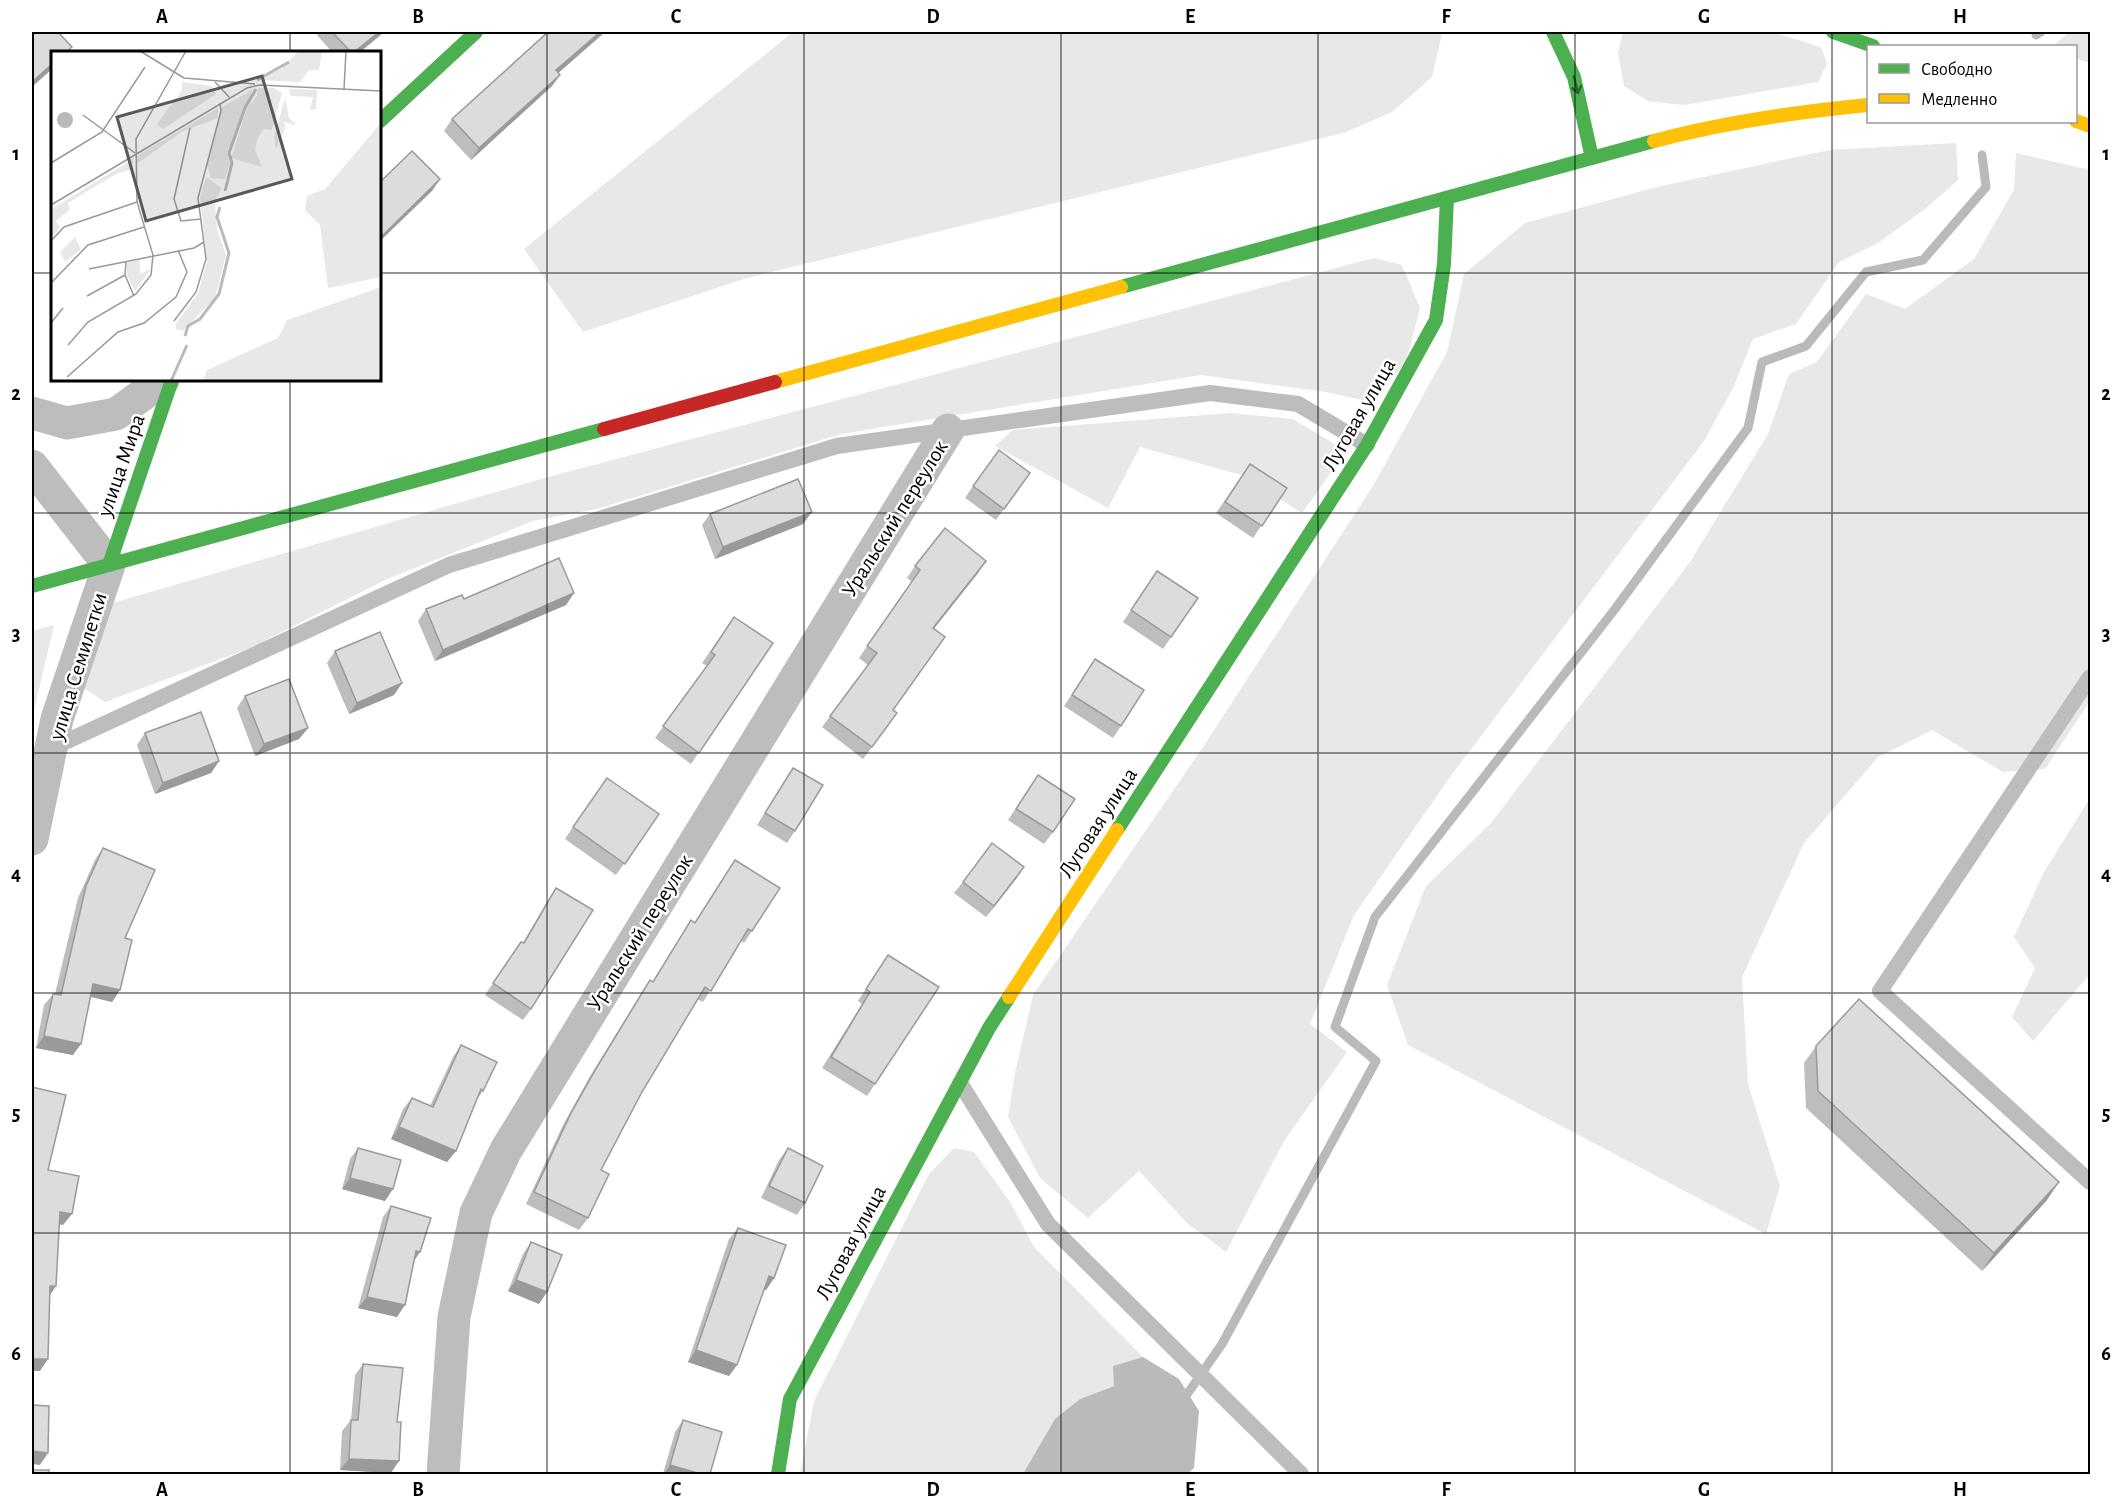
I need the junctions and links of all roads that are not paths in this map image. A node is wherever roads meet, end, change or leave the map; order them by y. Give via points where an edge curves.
1 (476, 32) edge
2 (1553, 32) edge
3 (1833, 32) edge
4 (1870, 45) edge
5 (1867, 105) edge
6 (381, 121) edge
7 (1592, 158) junction
8 (1447, 198) junction
9 (162, 381) edge
10 (172, 381) edge
11 (32, 413) edge
12 (948, 430) junction
13 (1367, 445) junction
14 (32, 466) edge
15 (109, 565) junction
16 (32, 586) edge
17 (2091, 677) edge
18 (51, 749) junction
19 (32, 839) edge
20 (960, 1083) junction
21 (2091, 1182) edge
22 (443, 1474) edge
23 (778, 1474) edge
24 (1300, 1474) edge

1 - 6 street
2 -> 7 street via 1574,77
3 - 4 street
5 - 7 street via 1792,112 1710,126
7 - 8 street
8 - 13 street, Луговая улица via 1436,321
8 - 15 street
9 - 11 street via 116,414 67,423
10 - 15 street, улица Мира
12 - 13 lane via 1210,393 1298,404
12 - 18 lane via 837,446 448,566
12 - 22 street, Уральский переулок via 506,1150 476,1213 454,1317
13 - 20 street, Луговая улица via 989,1028
14 - 15 street
15 - 16 street
15 - 18 street, улица Семилетки via 57,719
17 - 21 lane via 1880,991
18 - 19 street, улица Семилетки
20 - 23 street, Луговая улица via 790,1399
20 - 24 lane via 1048,1224

